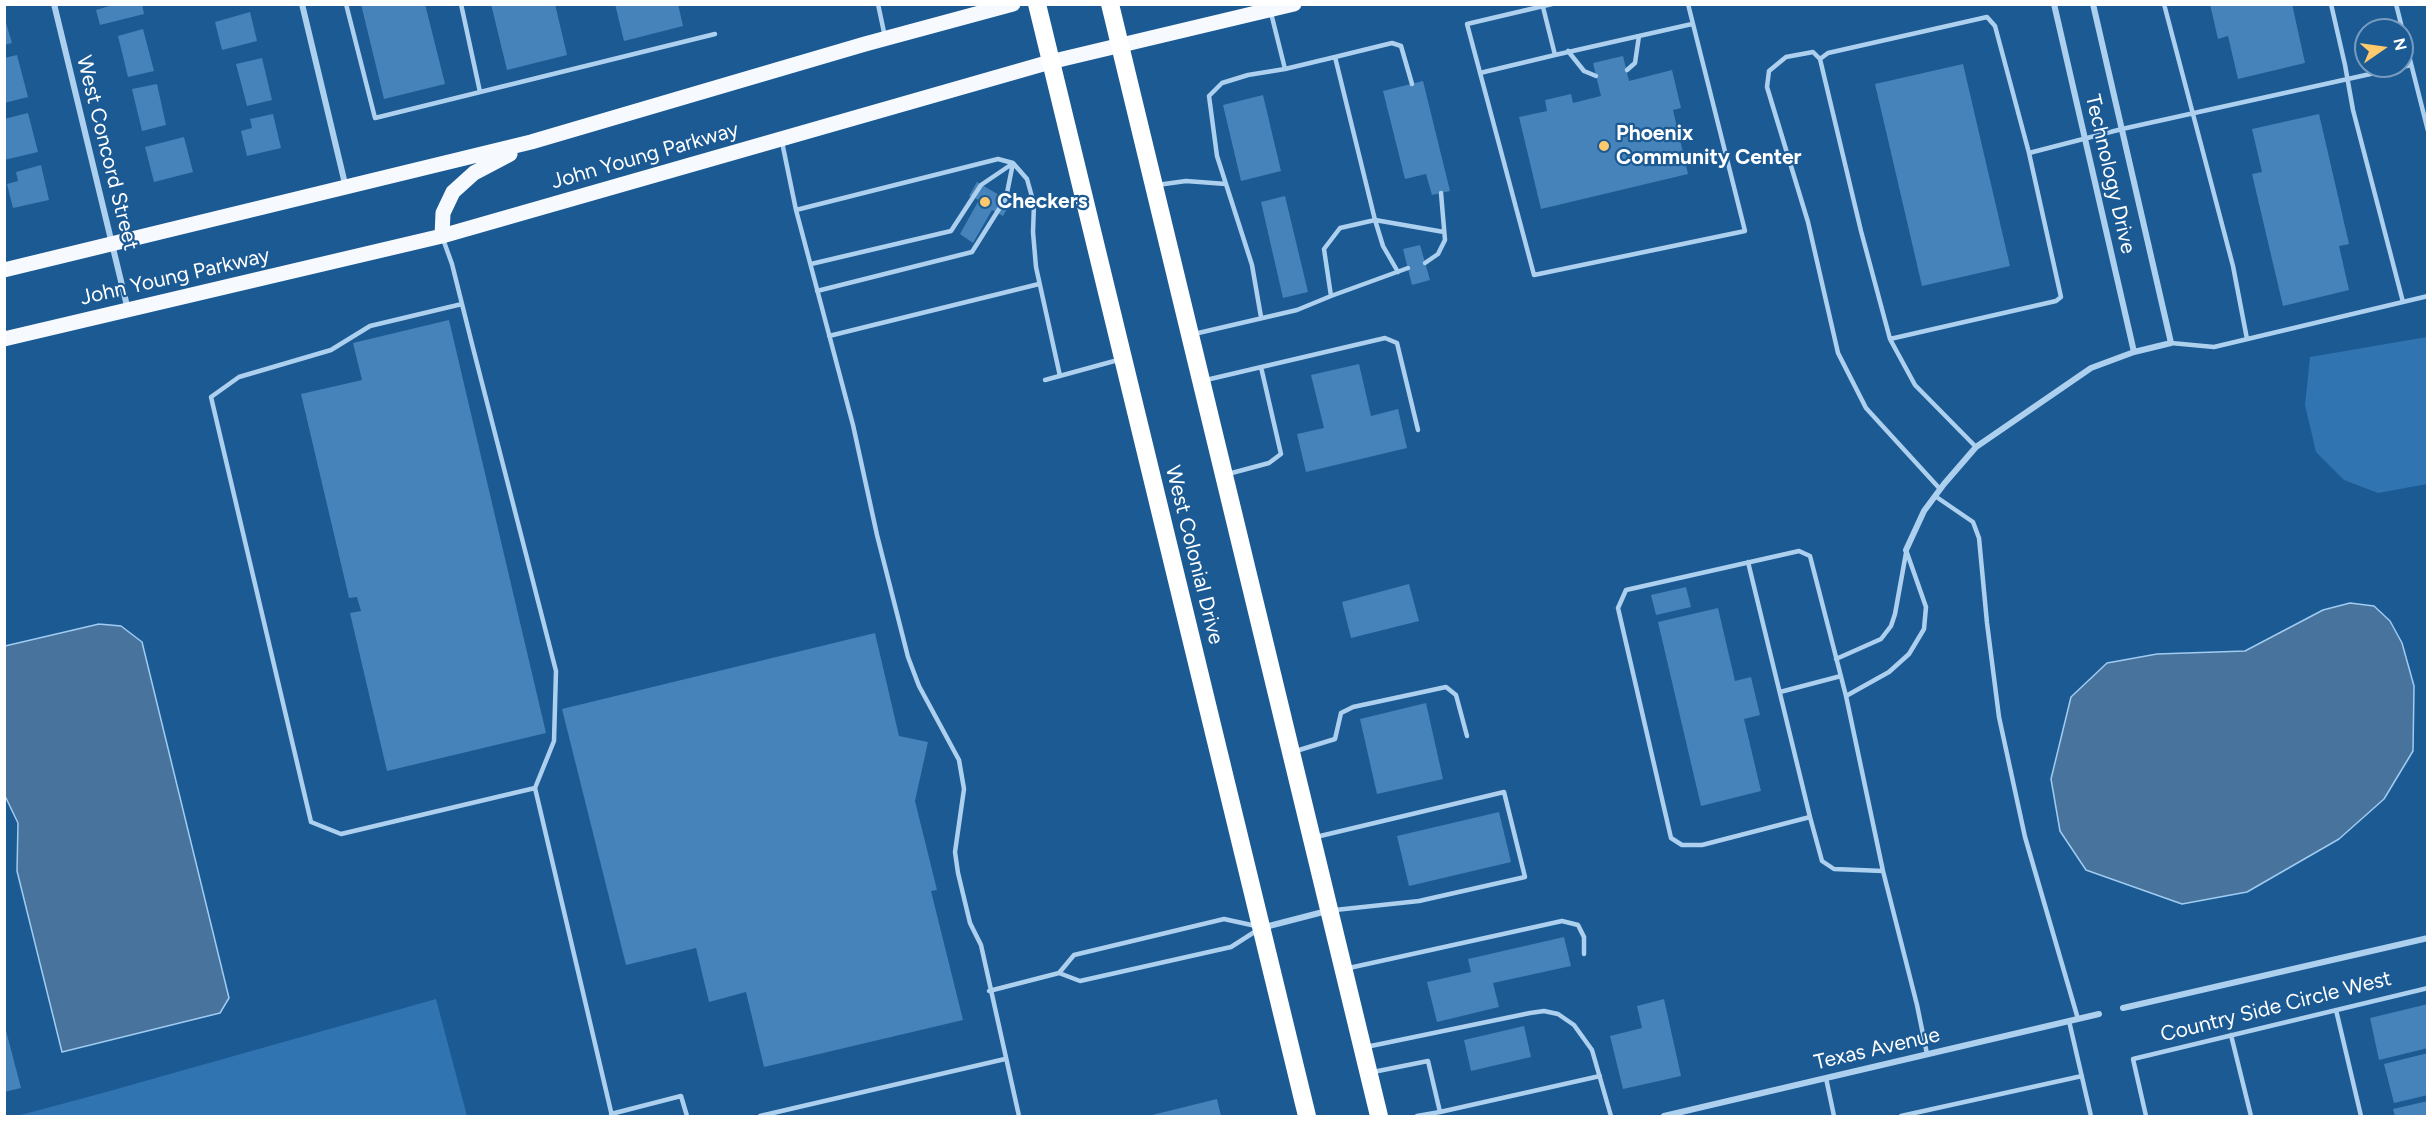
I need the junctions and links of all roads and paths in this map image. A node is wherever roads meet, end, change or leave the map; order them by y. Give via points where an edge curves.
1 (54, 4) edge
2 (302, 4) edge
3 (346, 4) edge
4 (461, 4) edge
5 (878, 4) edge
6 (1013, 4) edge
7 (1037, 4) edge
8 (1110, 4) edge
9 (1294, 4) edge
10 (1552, 4) edge
11 (1688, 4) edge
12 (2054, 4) edge
13 (2093, 4) edge
14 (2164, 4) edge
15 (2331, 4) edge
16 (1533, 7) edge
17 (1543, 7) junction
18 (1270, 10) junction
19 (1692, 24) junction
20 (715, 34) dead end
21 (1639, 36) junction
22 (885, 39) junction
23 (1120, 45) junction
24 (1568, 51) junction
25 (1555, 54) junction
26 (1335, 57) junction
27 (1820, 59) junction
28 (1050, 62) junction
29 (1285, 69) junction
30 (1626, 70) dead end
31 (1480, 73) junction
32 (1596, 76) dead end
33 (2414, 77) edge
34 (2354, 78) edge
35 (2348, 79) junction
36 (1412, 84) dead end
37 (480, 92) junction
38 (2192, 113) junction
39 (2122, 129) junction
40 (2427, 131) edge
41 (782, 139) junction
42 (2085, 139) junction
43 (531, 142) junction
44 (2029, 153) junction
45 (1013, 163) junction
46 (1226, 184) junction
47 (1153, 186) junction
48 (347, 189) junction
49 (1441, 193) dead end
50 (796, 210) junction
51 (1375, 220) junction
52 (1444, 231) junction
53 (442, 236) junction
54 (113, 245) junction
55 (1425, 263) dead end
56 (811, 264) junction
57 (1408, 268) dead end
58 (4, 270) edge
59 (1398, 272) junction
60 (1039, 284) junction
61 (818, 291) junction
62 (1330, 296) junction
63 (2427, 296) edge
64 (2403, 302) junction
65 (462, 304) junction
66 (128, 310) junction
67 (1260, 317) junction
68 (1189, 335) junction
69 (829, 336) junction
70 (4, 339) edge
71 (1890, 339) junction
72 (2247, 339) junction
73 (2171, 343) junction
74 (2134, 352) junction
75 (1123, 359) junction
76 (1261, 367) junction
77 (1060, 376) junction
78 (1045, 380) dead end
79 (1200, 382) junction
80 (1418, 430) dead end
81 (1976, 447) junction
82 (1223, 476) junction
83 (1940, 489) junction
84 (1935, 496) junction
85 (1906, 550) junction
86 (1749, 562) junction
87 (1836, 659) junction
88 (1841, 676) junction
89 (1780, 692) junction
90 (1846, 696) junction
91 (1467, 736) dead end
92 (1291, 752) junction
93 (536, 788) junction
94 (1810, 817) junction
95 (1312, 838) junction
96 (1883, 872) junction
97 (1329, 910) junction
98 (1261, 927) junction
99 (2427, 938) edge
100 (1584, 954) dead end
101 (1343, 969) junction
102 (1059, 973) junction
103 (2427, 988) edge
104 (989, 991) junction
105 (2124, 1008) dead end
106 (2336, 1010) junction
107 (2099, 1014) dead end
108 (2078, 1019) junction
109 (2068, 1021) junction
110 (2231, 1035) junction
111 (1363, 1048) junction
112 (1927, 1054) junction
113 (1005, 1059) junction
114 (1369, 1073) junction
115 (1600, 1076) junction
116 (2082, 1076) junction
117 (1826, 1078) junction
118 (1305, 1108) edge
119 (1440, 1112) junction
120 (611, 1115) edge
121 (687, 1116) edge
122 (760, 1116) edge
123 (1019, 1116) edge
124 (1314, 1116) edge
125 (1379, 1116) edge
126 (1417, 1116) edge
127 (1611, 1116) edge
128 (1664, 1116) edge
129 (1834, 1116) edge
130 (1901, 1116) edge
131 (2091, 1116) edge
132 (2146, 1116) edge
133 (2251, 1116) edge
134 (2361, 1116) edge

1 - 54 street, West Concord Street
2 - 48 street
3 - 37 lane via 375,118
4 - 37 lane
5 - 22 lane
6 - 22 main road
7 - 28 highway, West Colonial Drive
8 - 23 highway
9 - 18 main road, John Young Parkway
10 - 17 lane
11 - 19 lane
12 - 42 street, Technology Drive
13 - 39 street, Technology Drive
14 - 38 lane
15 - 35 lane
16 - 17 lane
16 - 31 lane via 1467,24
17 - 25 lane
18 - 23 main road, John Young Parkway
18 - 29 lane
19 - 21 lane
19 - 31 lane via 1745,231 1534,275
20 - 37 lane
21 - 24 lane
21 - 30 lane via 1635,63
22 - 43 main road
23 - 28 main road, John Young Parkway
23 - 47 highway
24 - 25 lane
24 - 32 lane via 1584,71
25 - 31 lane
26 - 29 lane
26 - 36 lane via 1392,44 1401,46
26 - 51 lane
27 - 44 lane via 1828,53 1987,17 1995,26
27 - 71 lane
27 - 83 lane via 1813,52 1786,57 1769,71 1767,87 1808,222 1838,353 1866,408
28 - 41 main road, John Young Parkway
28 - 75 highway, West Colonial Drive
29 - 46 lane via 1222,83 1209,96 1217,156
33 - 40 lane
34 - 35 lane
35 - 38 lane
35 - 64 lane
38 - 39 lane
38 - 72 lane via 2233,266
39 - 42 lane
39 - 73 street, Technology Drive
41 - 50 lane
41 - 53 main road, John Young Parkway
42 - 44 lane
42 - 74 street, Technology Drive
43 - 48 main road
43 - 53 main road via 474,173 453,192 443,213
44 - 71 lane via 2061,297
45 - 50 lane via 998,159
45 - 56 lane via 981,185 951,231
45 - 60 lane via 1027,179 1034,204
45 - 61 lane via 1006,198 972,252
46 - 47 lane via 1186,181
46 - 67 lane via 1252,265
47 - 68 highway
48 - 54 main road
49 - 52 lane
50 - 56 lane
51 - 52 lane
51 - 59 lane via 1383,246
51 - 62 lane via 1340,228 1324,249
52 - 55 lane via 1445,240 1438,254
53 - 65 lane
53 - 66 main road, John Young Parkway
54 - 58 main road
54 - 66 street, West Concord Street
56 - 61 lane
57 - 59 lane
59 - 62 lane
60 - 69 lane
60 - 77 lane
61 - 69 lane
62 - 67 lane via 1297,310
63 - 64 lane
64 - 72 lane
65 - 93 lane via 556,671 554,741
65 - 93 lane via 370,326 331,350 239,377 211,396 311,822 341,834
66 - 70 main road, John Young Parkway
67 - 68 lane
68 - 79 highway
69 - 104 lane via 908,657 919,687 959,760 964,789 955,852 970,923 981,945
71 - 81 lane via 1915,386
72 - 73 lane via 2214,347
73 - 74 street
74 - 81 street via 2091,368
75 - 77 lane
75 - 98 highway, West Colonial Drive
76 - 79 lane
76 - 80 lane via 1385,338 1397,343
76 - 82 lane via 1281,454 1269,463
77 - 78 lane
79 - 82 highway
81 - 83 street
82 - 92 highway
83 - 84 street
84 - 85 street
84 - 108 lane via 1973,522 1979,538 1999,717 2025,837
85 - 87 lane via 1891,627 1881,639
85 - 90 lane via 1926,607 1924,629 1909,654 1889,672
86 - 87 lane via 1799,551 1810,556
86 - 89 lane
86 - 94 lane via 1626,590 1618,608 1671,838 1682,845 1702,845
87 - 88 lane
88 - 89 lane
88 - 90 lane
89 - 94 lane
90 - 96 lane
91 - 92 lane via 1456,695 1446,687 1347,710 1341,713 1335,739
92 - 95 highway
93 - 120 lane
94 - 96 lane via 1822,861 1834,869
95 - 97 highway
95 - 97 lane via 1504,792 1525,877 1419,901
96 - 112 lane
97 - 98 street
97 - 101 highway
98 - 102 lane via 1231,947 1080,981
98 - 102 lane via 1224,919 1074,955
98 - 118 highway, West Colonial Drive
99 - 105 street
100 - 101 lane via 1584,937 1578,925 1562,921
101 - 111 highway
102 - 104 lane
103 - 106 lane, Country Side Circle West
104 - 113 lane
106 - 110 lane, Country Side Circle West
106 - 134 lane
107 - 108 street, Texas Avenue
108 - 109 street, Texas Avenue
109 - 112 street, Texas Avenue
109 - 116 lane
110 - 132 lane, Country Side Circle West via 2133,1059
110 - 133 lane
111 - 114 highway
111 - 115 lane via 1544,1011 1558,1014 1574,1025 1592,1050
112 - 117 street, Texas Avenue
113 - 122 lane
113 - 123 lane
114 - 119 lane via 1428,1061
114 - 125 highway
115 - 119 lane
115 - 127 lane
116 - 130 lane
116 - 131 lane
117 - 128 street, Texas Avenue
117 - 129 lane
118 - 124 highway, West Colonial Drive
119 - 126 lane
120 - 121 lane via 681,1096

